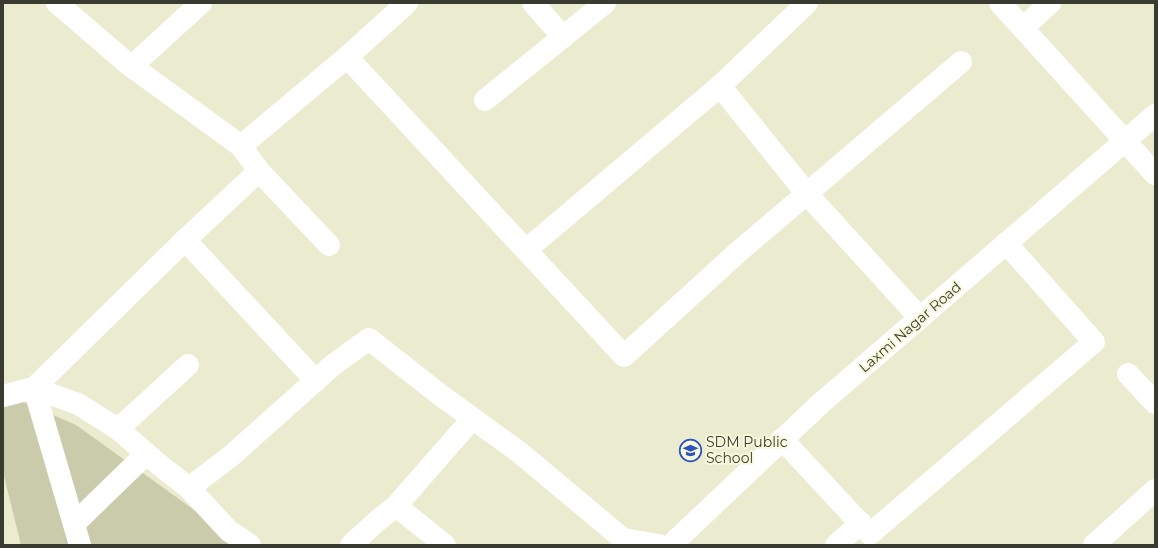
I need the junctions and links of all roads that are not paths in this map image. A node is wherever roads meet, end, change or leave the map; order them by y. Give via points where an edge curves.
1 (57, 3) edge
2 (201, 3) edge
3 (407, 3) edge
4 (533, 3) edge
5 (605, 3) edge
6 (807, 3) edge
7 (1000, 3) edge
8 (1050, 3) edge
9 (1023, 28) junction
10 (563, 37) junction
11 (347, 57) junction
12 (961, 62) dead end
13 (132, 66) junction
14 (720, 86) junction
15 (485, 100) dead end
16 (1155, 115) edge
17 (1125, 141) junction
18 (241, 146) junction
19 (259, 171) junction
20 (1155, 174) edge
21 (807, 194) junction
22 (185, 240) junction
23 (1006, 243) junction
24 (329, 245) dead end
25 (526, 250) junction
26 (920, 318) junction
27 (188, 365) dead end
28 (1128, 374) dead end
29 (316, 381) junction
30 (34, 388) junction
31 (3, 396) edge
32 (1155, 404) edge
33 (472, 419) junction
34 (118, 429) junction
35 (782, 440) junction
36 (146, 454) junction
37 (189, 488) junction
38 (1154, 493) edge
39 (396, 506) junction
40 (861, 523) junction
41 (74, 524) junction
42 (620, 542) edge
43 (242, 543) edge
44 (441, 544) edge
45 (80, 545) edge
46 (351, 545) edge
47 (659, 545) edge
48 (671, 545) edge
49 (836, 545) edge
50 (1094, 545) edge

1 - 13 street
2 - 13 street
3 - 11 street
4 - 10 street
5 - 10 street
6 - 14 street
7 - 9 street
8 - 9 street
9 - 17 street
10 - 15 street
11 - 18 street
11 - 25 street
12 - 21 street
13 - 18 street
14 - 21 street
14 - 25 street
16 - 17 street, Laxmi Nagar Road
17 - 20 street
17 - 23 street, Laxmi Nagar Road
18 - 19 street
19 - 22 street
19 - 24 street
21 - 25 street via 737,253 624,356
21 - 26 street
22 - 29 street
22 - 30 street
23 - 26 street, Laxmi Nagar Road
23 - 40 street via 1094,342 870,534
26 - 35 street, Laxmi Nagar Road
27 - 34 street
28 - 32 street
29 - 33 street via 369,339
29 - 37 street via 231,456
30 - 31 street
30 - 34 street via 78,404
30 - 41 street
33 - 39 street
33 - 42 street via 519,452
34 - 36 street
35 - 40 street
35 - 48 street, Laxmi Nagar Road
36 - 37 street
36 - 41 street
37 - 43 street
38 - 50 street
39 - 44 street
39 - 46 street
40 - 49 street
41 - 45 street
42 - 47 street

